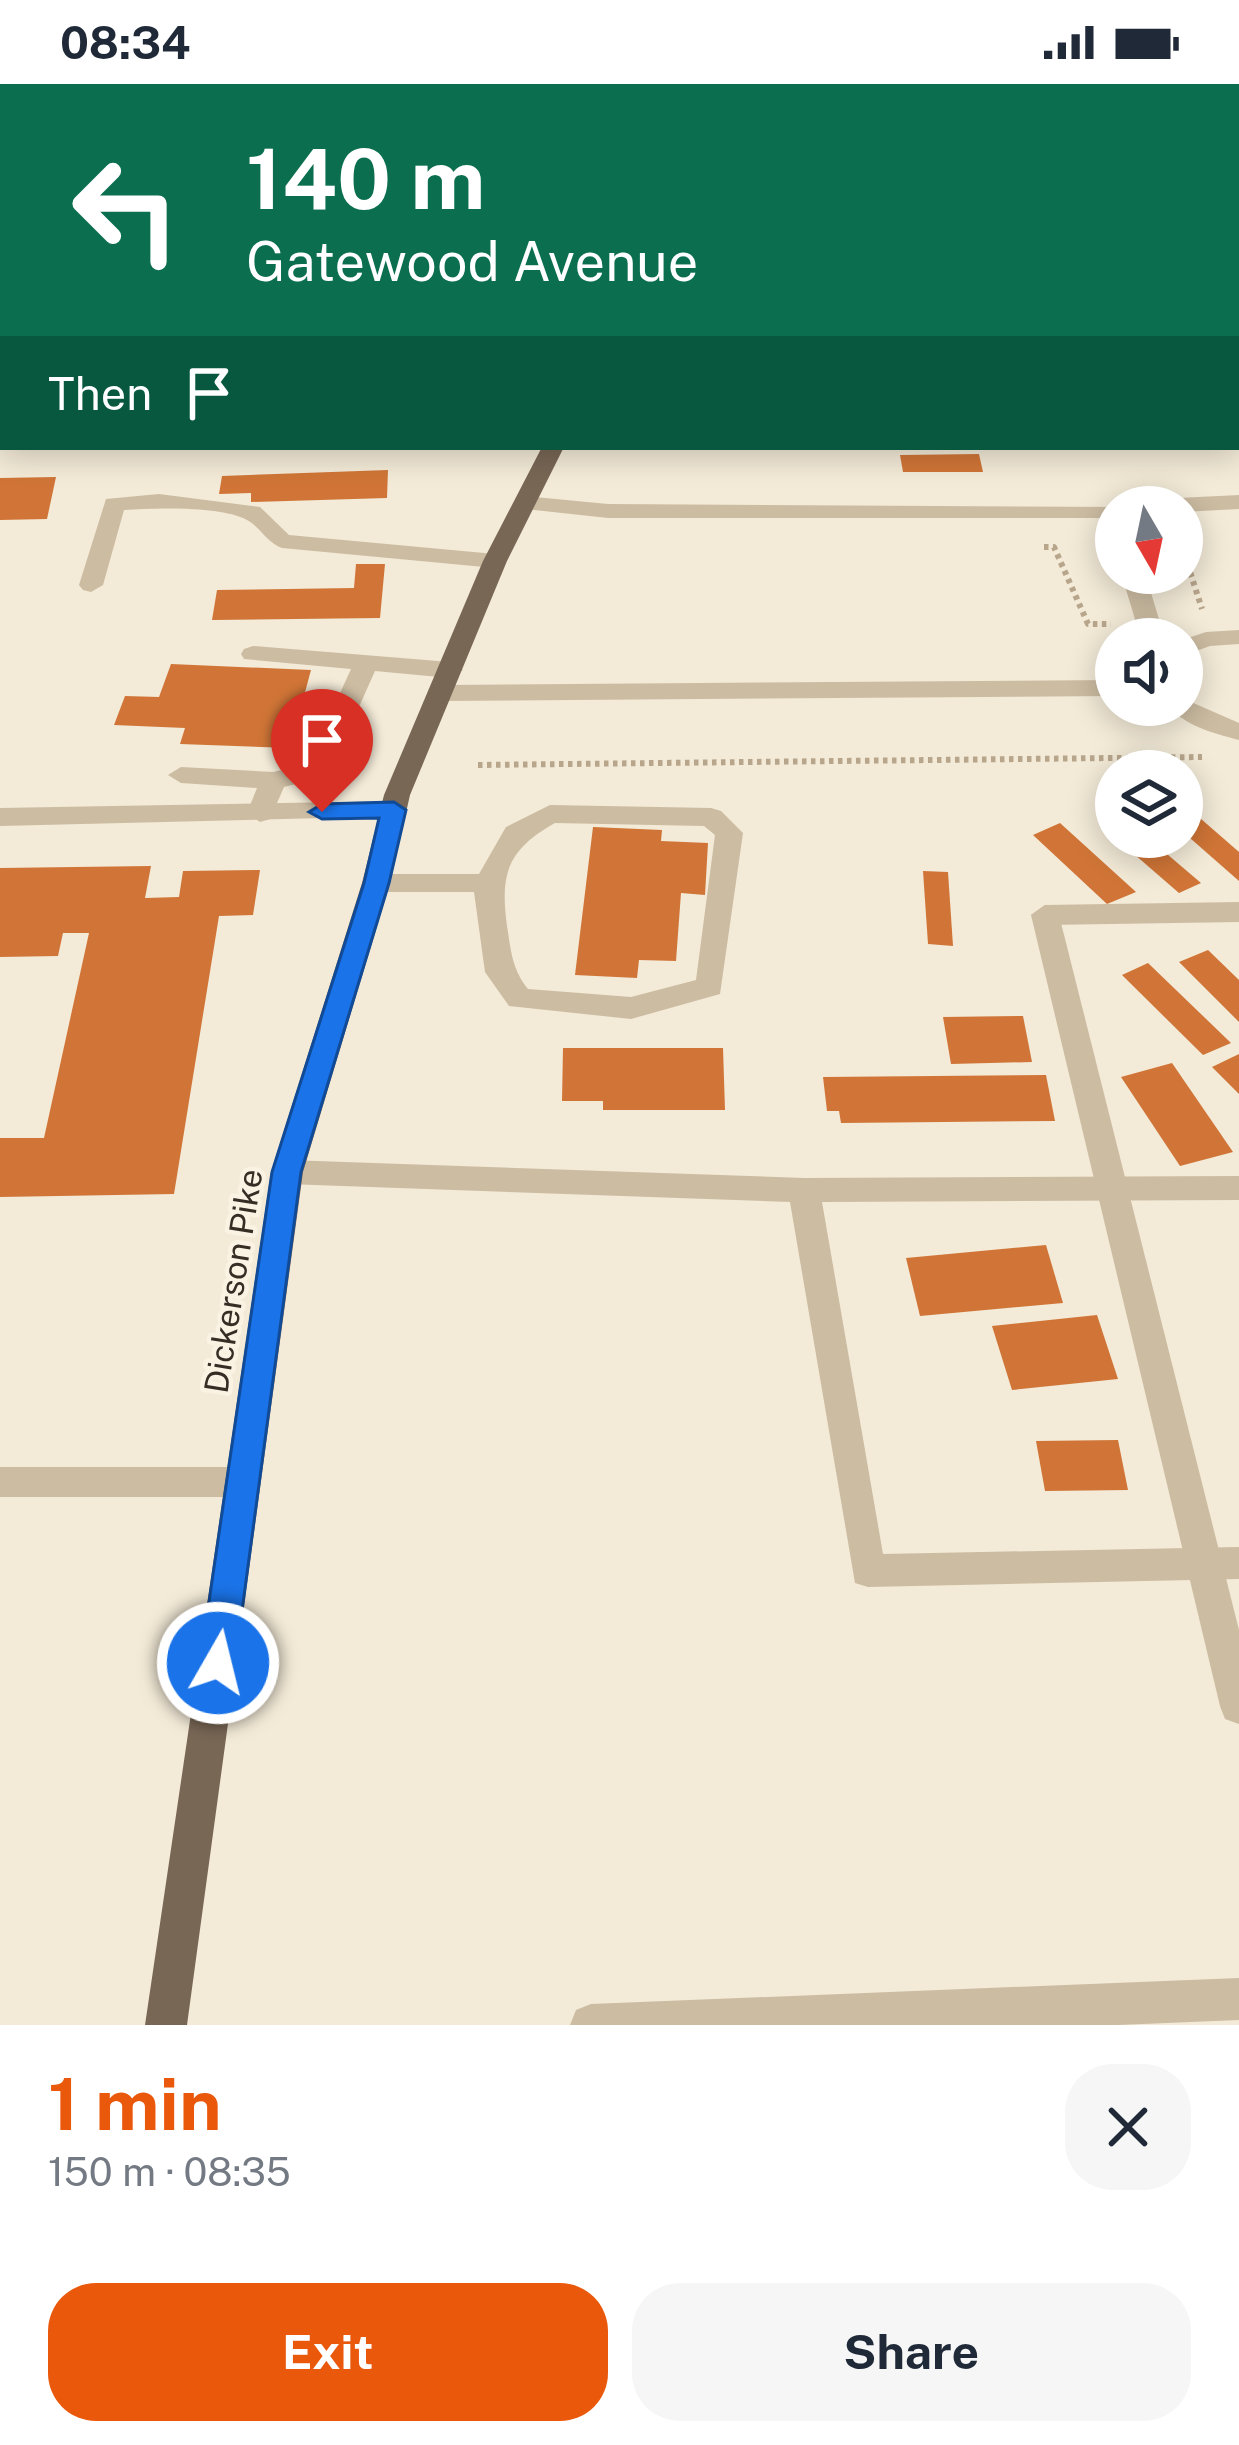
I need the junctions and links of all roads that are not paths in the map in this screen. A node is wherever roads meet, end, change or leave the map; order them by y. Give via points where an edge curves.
1 (551, 450) edge
2 (1239, 502) edge
3 (524, 503) junction
4 (1203, 505) edge
5 (1095, 512) edge
6 (495, 560) junction
7 (91, 585) dead end
8 (1239, 637) edge
9 (1203, 643) edge
10 (253, 654) dead end
11 (365, 665) junction
12 (445, 682) junction
13 (1095, 688) edge
14 (1203, 720) edge
15 (1239, 731) edge
16 (181, 775) dead end
17 (273, 781) junction
18 (394, 810) junction
19 (260, 813) junction
20 (0, 817) edge
21 (376, 883) junction
22 (487, 883) junction
23 (1239, 912) edge
24 (287, 1172) junction
25 (1239, 1189) edge
26 (804, 1190) junction
27 (1113, 1190) junction
28 (243, 1482) junction
29 (0, 1483) edge
30 (1222, 1563) edge
31 (1239, 1706) edge
32 (1239, 1999) edge
33 (166, 2025) edge
34 (591, 2025) edge

1 - 3 main road, Dickerson Pike
2 - 4 street
3 - 5 street via 608,511
3 - 6 main road, Dickerson Pike
6 - 7 street via 282,542 252,512 159,501 114,504
6 - 12 main road, Dickerson Pike
8 - 9 street
10 - 11 street
11 - 12 street
11 - 17 street via 319,770
12 - 13 street
12 - 18 main road, Dickerson Pike
14 - 15 street
16 - 17 street
17 - 19 street
18 - 19 street
18 - 21 main road, Dickerson Pike
19 - 20 street
21 - 22 street
21 - 24 main road, Dickerson Pike
22 - 22 street via 516,833 550,814 711,817 729,833 710,987 631,1008 519,999 499,972
23 - 27 street via 1045,915
24 - 26 street
24 - 28 main road, Dickerson Pike
25 - 27 street
26 - 27 street
26 - 30 street via 868,1571
27 - 30 street
28 - 29 street
28 - 33 main road, Dickerson Pike
30 - 31 street
32 - 34 street

